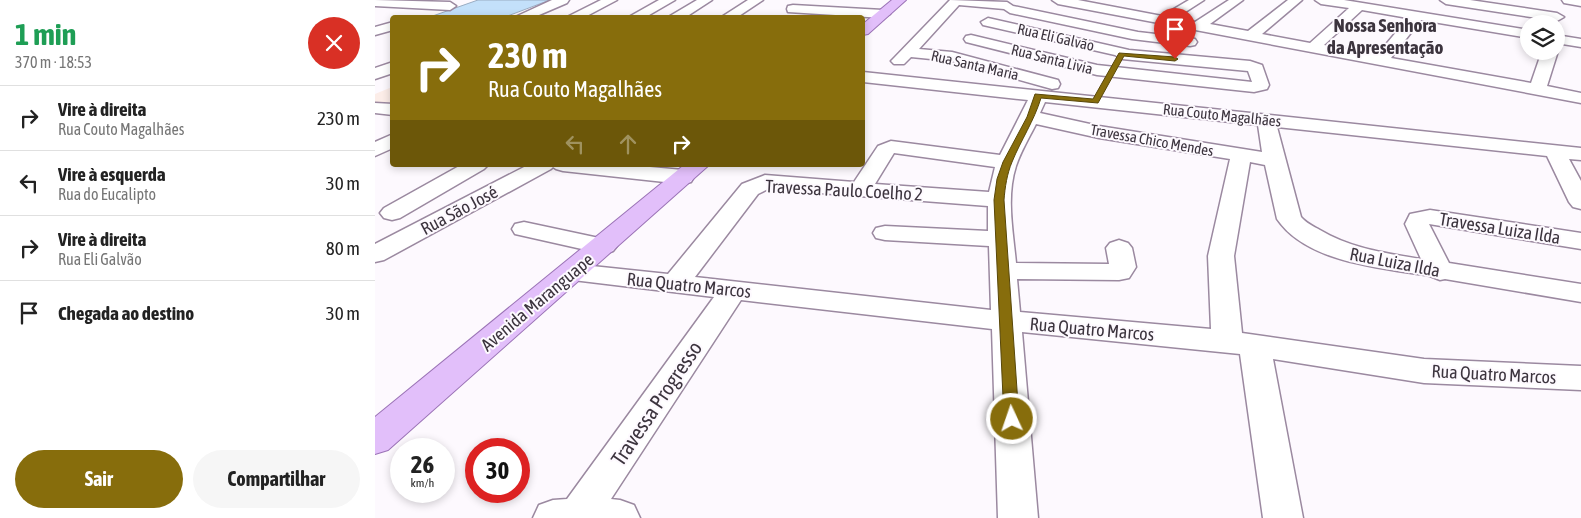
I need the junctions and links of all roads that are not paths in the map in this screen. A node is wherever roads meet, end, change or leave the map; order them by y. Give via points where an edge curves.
1 (563, 0) edge
2 (611, 0) edge
3 (669, 0) edge
4 (707, 0) edge
5 (757, 0) edge
6 (806, 0) edge
7 (887, 0) edge
8 (899, 0) edge
9 (1058, 0) edge
10 (1237, 0) edge
11 (1296, 0) edge
12 (1321, 0) edge
13 (1446, 0) edge
14 (1560, 0) edge
15 (1568, 0) edge
16 (956, 1) edge
17 (375, 2) edge
18 (1581, 2) edge
19 (1170, 3) dead end
20 (1193, 3) edge
21 (1009, 4) edge
22 (1359, 6) junction
23 (793, 9) junction
24 (883, 14) junction
25 (425, 15) edge
26 (526, 15) edge
27 (578, 15) edge
28 (639, 15) edge
29 (679, 15) edge
30 (731, 15) edge
31 (785, 15) edge
32 (1525, 15) edge
33 (1558, 15) edge
34 (941, 16) junction
35 (1143, 16) junction
36 (1417, 16) junction
37 (990, 20) junction
38 (1164, 20) junction
39 (1198, 26) junction
40 (865, 28) edge
41 (929, 31) junction
42 (1520, 33) edge
43 (963, 35) junction
44 (1133, 35) junction
45 (1251, 36) junction
46 (1565, 40) edge
47 (1190, 42) dead end
48 (1581, 42) edge
49 (1313, 48) junction
50 (909, 52) junction
51 (1122, 53) junction
52 (949, 57) junction
53 (1547, 60) edge
54 (1380, 61) junction
55 (1111, 73) junction
56 (871, 78) edge
57 (917, 83) junction
58 (1254, 87) joint
59 (1537, 90) junction
60 (1581, 98) edge
61 (1096, 99) junction
62 (1035, 106) junction
63 (375, 108) edge
64 (390, 110) edge
65 (1266, 119) junction
66 (1554, 151) junction
67 (1581, 154) edge
68 (1241, 156) junction
69 (1274, 160) junction
70 (1007, 162) junction
71 (474, 167) edge
72 (540, 167) edge
73 (606, 167) edge
74 (691, 171) edge
75 (860, 190) junction
76 (999, 200) junction
77 (1581, 202) edge
78 (392, 214) dead end
79 (524, 229) dead end
80 (885, 233) dead end
81 (1001, 239) junction
82 (1581, 241) edge
83 (604, 246) junction
84 (1119, 248) dead end
85 (375, 254) edge
86 (1003, 271) junction
87 (573, 272) junction
88 (1440, 272) junction
89 (675, 284) junction
90 (733, 290) junction
91 (1581, 293) edge
92 (1006, 320) junction
93 (1241, 344) junction
94 (1581, 378) edge
95 (375, 439) edge
96 (566, 517) edge
97 (620, 518) edge
98 (1018, 518) edge
99 (1283, 518) edge

1 - 26 street
2 - 27 street
3 - 28 street
4 - 29 street
5 - 30 street
6 - 23 street
7 - 8 street
8 - 24 main road
9 - 35 street
10 - 39 street
11 - 45 street
12 - 22 street
13 - 32 street
14 - 33 street
15 - 18 street
16 - 21 street
16 - 34 street
17 - 25 street via 455,5
19 - 20 street
20 - 38 street
21 - 37 street
21 - 44 street
22 - 36 street
22 - 49 street
23 - 24 street
23 - 31 street
24 - 40 main road
34 - 37 street, Rua Eli Galvão
34 - 41 street
35 - 38 street
35 - 44 street
36 - 42 street
36 - 54 street
37 - 43 street
37 - 51 street, Rua Eli Galvão
38 - 39 street
39 - 45 street
41 - 43 street, Rua Santa Livia
41 - 50 street
43 - 52 street
43 - 55 street, Rua Santa Livia
44 - 47 street
44 - 51 street
45 - 49 street
46 - 48 street
49 - 54 street
50 - 52 street, Rua Santa Maria
50 - 56 street
51 - 55 street
51 - 58 street, Rua Eli Galvão via 1250,66 1256,68 1261,85
52 - 57 street
52 - 61 street, Rua Santa Maria
53 - 59 street
54 - 59 street
55 - 58 street, Rua Santa Livia
55 - 61 street
56 - 57 street, Rua Couto Magalhães
57 - 62 street, Rua Couto Magalhães
59 - 60 street
61 - 62 street, Rua Couto Magalhães
61 - 65 street, Rua Couto Magalhães
62 - 68 street, Travessa Chico Mendes via 1099,132
62 - 70 street
63 - 64 street
65 - 66 street, Rua Couto Magalhães
65 - 69 street, Rua Luiza Ilda
66 - 67 street, Rua Couto Magalhães
66 - 77 street
68 - 69 street, Travessa Chico Mendes
68 - 93 street via 1221,256
69 - 88 street, Rua Luiza Ilda via 1289,219 1296,227 1345,253
70 - 75 street via 891,147 885,150
70 - 76 street
71 - 78 street
72 - 85 street, Rua São José
73 - 74 street
74 - 83 main road, Avenida Maranguape
75 - 76 street, Travessa Paulo Coelho 2
75 - 89 street, Travessa Paulo Coelho 2 via 765,182 755,186
76 - 81 street
79 - 83 street
80 - 81 street
81 - 86 street
82 - 88 street, Travessa Luiza Ilda via 1431,217 1419,219 1417,224
83 - 87 main road, Avenida Maranguape
84 - 86 street via 1123,267 1119,272
86 - 92 street
87 - 89 street, Rua Quatro Marcos
87 - 95 main road, Avenida Maranguape
88 - 91 street, Rua Luiza Ilda
89 - 90 street, Rua Quatro Marcos
90 - 92 street, Rua Quatro Marcos
90 - 96 street, Travessa Progresso
92 - 93 street, Rua Quatro Marcos
92 - 98 street
93 - 94 street, Rua Quatro Marcos via 1424,371
93 - 99 street
96 - 97 street

